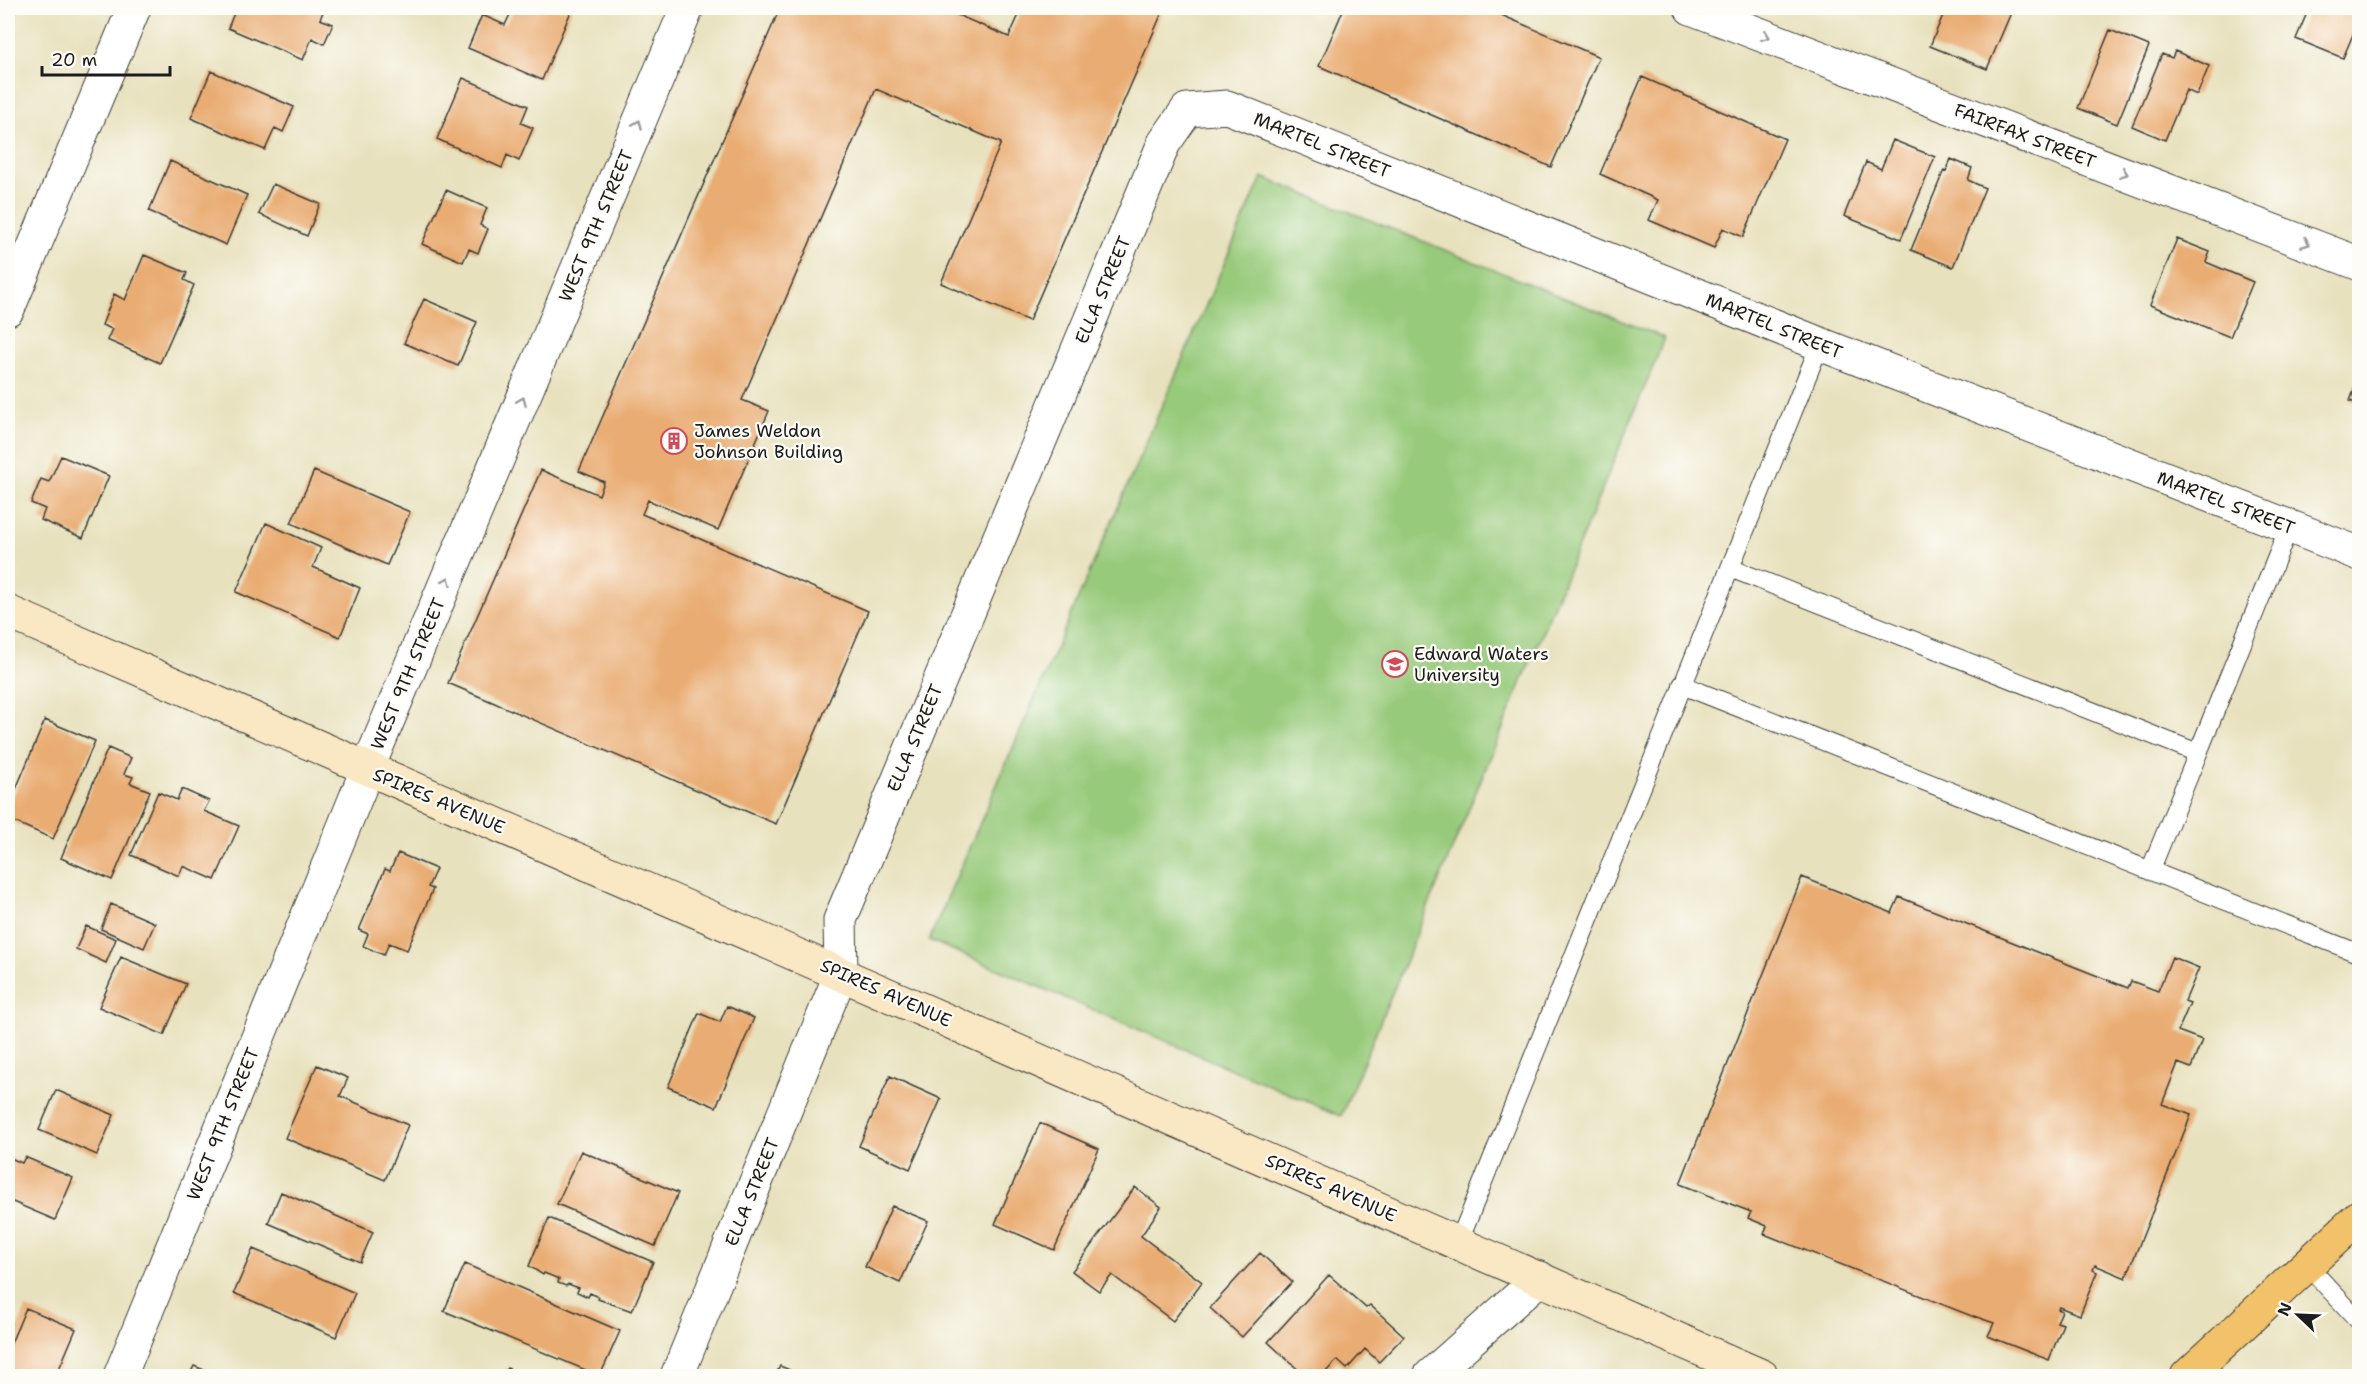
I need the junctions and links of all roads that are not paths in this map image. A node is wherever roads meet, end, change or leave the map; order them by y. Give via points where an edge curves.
1 (134, 8) edge
2 (687, 8) edge
3 (1691, 8) edge
4 (1187, 110) joint
5 (2360, 264) edge
6 (8, 309) edge
7 (1820, 344) junction
8 (2289, 527) junction
9 (2359, 553) edge
10 (1730, 568) junction
11 (8, 612) edge
12 (1683, 685) junction
13 (2198, 753) junction
14 (367, 770) junction
15 (2150, 871) junction
16 (2360, 954) edge
17 (841, 973) junction
18 (2360, 1216) edge
19 (1458, 1244) junction
20 (2307, 1265) junction
21 (1540, 1278) junction
22 (2360, 1322) edge
23 (120, 1377) edge
24 (677, 1377) edge
25 (1430, 1377) edge
26 (1762, 1377) edge
27 (2187, 1377) edge

1 - 6 street
14 -> 2 street, WEST 9TH STREET
3 -> 5 street, FAIRFAX STREET
4 - 7 street, MARTEL STREET via 1227,107
4 - 17 street, ELLA STREET via 1164,143 840,920
7 - 8 street, MARTEL STREET
7 - 10 lane
8 - 9 street, MARTEL STREET
8 - 13 lane
10 - 12 lane
10 - 13 lane
11 - 14 main road, SPIRES AVENUE
12 - 15 lane
12 - 19 lane
13 - 15 lane
14 - 17 main road, SPIRES AVENUE
14 - 23 street, WEST 9TH STREET
15 - 16 lane
17 - 19 main road, SPIRES AVENUE
17 - 24 street, ELLA STREET
18 - 20 main road
19 - 21 main road, SPIRES AVENUE
20 - 22 lane
20 - 27 main road
21 - 25 street
21 - 26 main road, SPIRES AVENUE

